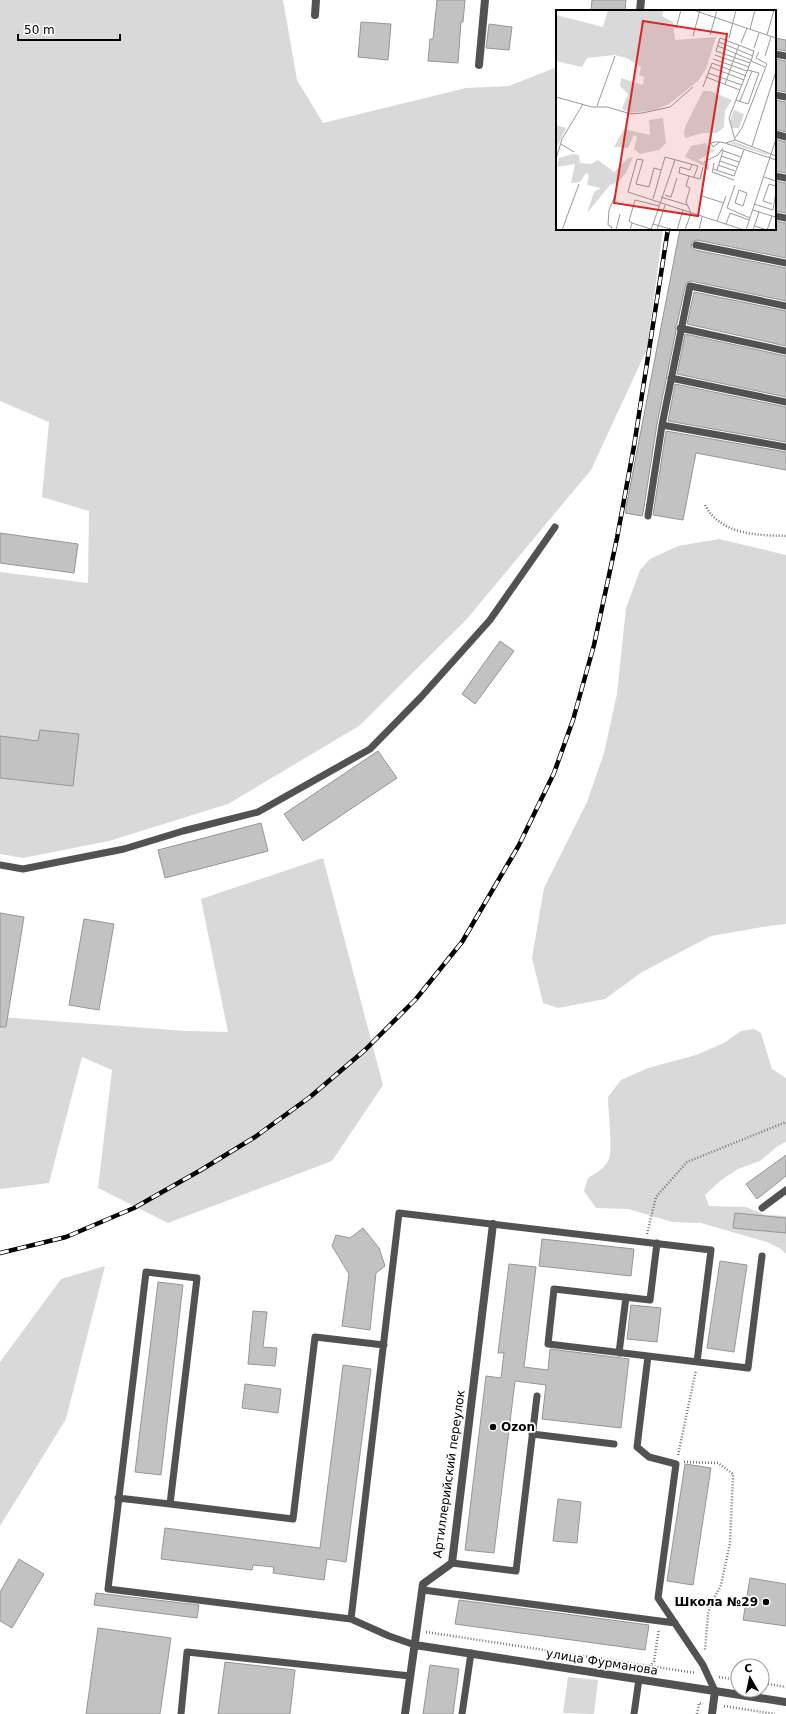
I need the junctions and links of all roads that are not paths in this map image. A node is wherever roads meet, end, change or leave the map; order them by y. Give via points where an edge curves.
1 (316, 0) edge
2 (485, 0) edge
3 (641, 0) edge
4 (640, 10) edge
5 (315, 15) dead end
6 (776, 54) edge
7 (786, 56) edge
8 (479, 65) dead end
9 (776, 95) edge
10 (786, 97) edge
11 (776, 134) edge
12 (786, 137) edge
13 (776, 176) edge
14 (786, 178) edge
15 (776, 216) edge
16 (786, 218) edge
17 (696, 246) dead end
18 (786, 263) edge
19 (786, 306) edge
20 (680, 328) junction
21 (786, 351) edge
22 (672, 378) junction
23 (786, 402) edge
24 (662, 425) junction
25 (786, 447) edge
26 (648, 516) dead end
27 (555, 527) dead end
28 (0, 865) edge
29 (786, 1190) edge
30 (762, 1208) dead end
31 (493, 1224) junction
32 (657, 1243) junction
33 (762, 1256) dead end
34 (626, 1297) junction
35 (384, 1346) junction
36 (619, 1352) junction
37 (648, 1356) junction
38 (697, 1362) junction
39 (537, 1396) dead end
40 (532, 1434) junction
41 (614, 1444) dead end
42 (118, 1498) junction
43 (170, 1504) junction
44 (452, 1563) junction
45 (422, 1590) junction
46 (350, 1619) junction
47 (675, 1623) junction
48 (415, 1645) junction
49 (471, 1653) junction
50 (410, 1676) junction
51 (639, 1679) junction
52 (716, 1691) junction
53 (786, 1702) edge
54 (181, 1714) edge
55 (405, 1714) edge
56 (462, 1714) edge
57 (634, 1714) edge
58 (712, 1714) edge

1 - 5 street
2 - 8 street
3 - 4 street
6 - 7 lane
9 - 10 lane
11 - 12 lane
13 - 14 lane
15 - 16 lane
17 - 18 lane
19 - 20 lane via 690,286
20 - 21 lane
20 - 22 lane
22 - 23 lane
22 - 24 lane
24 - 25 lane
24 - 26 lane
27 - 28 lane via 490,620 370,748 258,812 124,849 22,869
29 - 30 lane
31 - 32 lane
31 - 35 lane via 400,1212
31 - 44 street, Артиллерийский переулок
32 - 34 lane via 650,1300
32 - 38 lane via 711,1250
33 - 38 lane via 748,1368
34 - 36 lane
34 - 36 lane via 554,1289 548,1344
35 - 43 lane via 315,1337 293,1519
35 - 46 lane
36 - 37 lane
37 - 38 lane
37 - 47 lane via 637,1447 649,1457 676,1464 658,1598
39 - 40 lane
40 - 41 lane
40 - 44 lane via 516,1571
42 - 43 lane
42 - 43 lane via 146,1272 175,1275 197,1278
42 - 46 lane via 108,1589
44 - 45 street, Артиллерийский переулок via 423,1584
45 - 47 lane
45 - 48 street
46 - 48 lane
47 - 52 lane via 703,1665
48 - 49 street, улица Фурманова
48 - 50 street
49 - 51 street, улица Фурманова
49 - 56 lane
50 - 54 lane via 187,1652
50 - 55 street
51 - 52 street, улица Фурманова
51 - 57 lane
52 - 53 street, улица Фурманова
52 - 58 street

